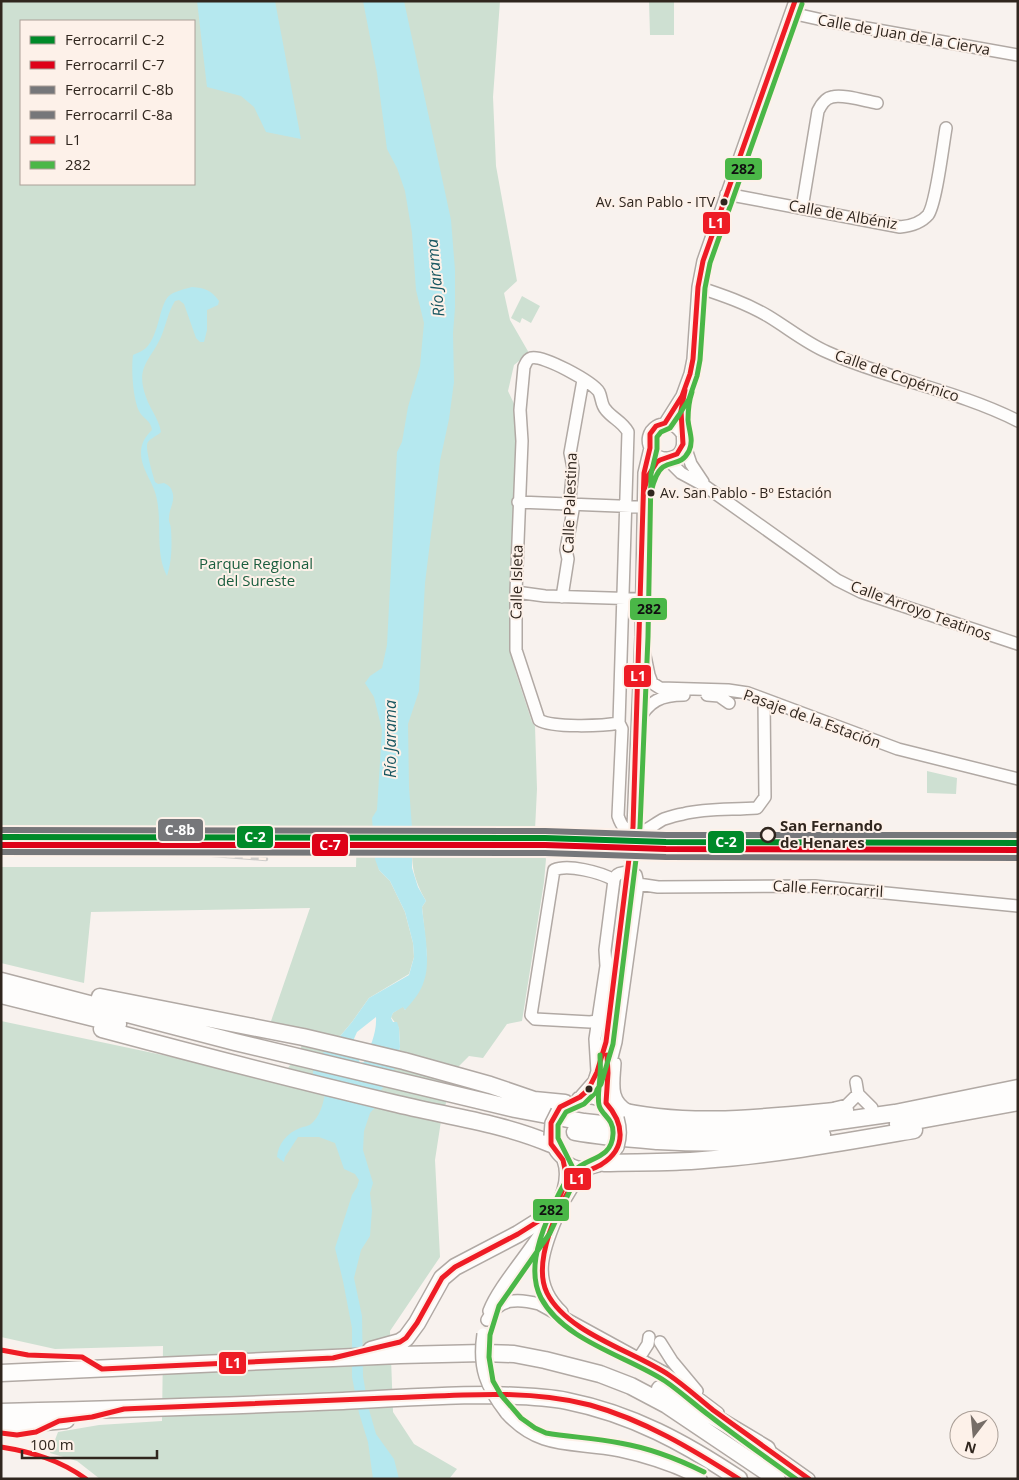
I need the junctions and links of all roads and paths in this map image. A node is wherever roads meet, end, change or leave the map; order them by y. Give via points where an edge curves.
1 (795, 1) edge
2 (791, 12) junction
3 (1018, 55) edge
4 (877, 103) dead end
5 (946, 128) dead end
6 (726, 194) junction
7 (802, 208) junction
8 (698, 287) junction
9 (583, 380) junction
10 (682, 396) junction
11 (1018, 421) edge
12 (665, 423) junction
13 (683, 439) junction
14 (650, 448) junction
15 (664, 458) junction
16 (705, 486) junction
17 (644, 488) junction
18 (518, 502) junction
19 (573, 504) junction
20 (625, 506) junction
21 (643, 506) junction
22 (516, 592) junction
23 (562, 597) junction
24 (623, 598) junction
25 (641, 599) junction
26 (641, 637) junction
27 (1018, 644) edge
28 (764, 699) junction
29 (728, 703) dead end
30 (619, 723) junction
31 (637, 723) junction
32 (1018, 779) edge
33 (633, 827) tunnel mouth
34 (627, 878) tunnel mouth
35 (614, 880) junction
36 (638, 884) junction
37 (1018, 906) edge
38 (1, 977) edge
39 (1, 981) edge
40 (1, 995) edge
41 (1, 1001) edge
42 (597, 1021) junction
43 (611, 1042) junction
44 (232, 1052) junction
45 (602, 1073) junction
46 (856, 1082) dead end
47 (1018, 1088) edge
48 (397, 1093) junction
49 (858, 1094) junction
50 (986, 1094) junction
51 (580, 1097) junction
52 (1018, 1102) edge
53 (561, 1107) junction
54 (872, 1108) junction
55 (612, 1110) junction
56 (1018, 1111) edge
57 (814, 1113) junction
58 (642, 1116) junction
59 (551, 1140) junction
60 (562, 1160) junction
61 (597, 1165) junction
62 (553, 1212) junction
63 (487, 1320) junction
64 (575, 1324) junction
65 (649, 1337) dead end
66 (660, 1342) dead end
67 (400, 1349) junction
68 (639, 1358) junction
69 (545, 1360) junction
70 (1, 1373) edge
71 (707, 1404) junction
72 (124, 1409) junction
73 (1, 1412) edge
74 (1, 1426) edge
75 (767, 1449) junction
76 (701, 1479) edge
77 (739, 1479) edge
78 (777, 1479) edge
79 (809, 1479) edge

1 - 2 street
2 - 3 street, Calle de Juan de la Cierva
2 - 6 street
4 - 7 street via 839,96 830,97 822,104 818,111
5 - 7 street, Calle de Albéniz via 932,208 914,225 900,227
6 - 7 street, Calle de Albéniz
6 - 8 street via 703,261
8 - 10 street via 693,359
8 - 11 street, Calle de Copérnico via 752,308 825,352 955,394
9 - 18 street, Calle Isleta via 541,358 532,357 527,361 520,410 522,441
9 - 19 street, Calle Palestina via 570,453 574,468 570,498
9 - 20 street via 599,391 606,411 628,432
10 - 12 street
10 - 13 street, Calle Arroyo Teatinos
12 - 13 street via 678,428
12 - 14 street via 652,430 648,439
13 - 15 street via 682,448 675,456
13 - 16 street, Calle Arroyo Teatinos via 691,464
14 - 15 street
14 - 17 street
15 - 16 street, Calle Arroyo Teatinos
15 - 17 street via 650,471
16 - 27 street, Calle Arroyo Teatinos via 826,573 861,592
17 - 21 street
18 - 19 street
18 - 22 street, Calle Isleta
19 - 20 street
19 - 23 street, Calle Palestina
20 - 21 street
20 - 24 street
21 - 25 street
22 - 23 street
22 - 30 street, Calle Isleta via 516,650 539,720 562,725
23 - 24 street
24 - 25 street
24 - 30 street
25 - 26 street
26 - 28 street, Pasaje de la Estación via 652,684 660,688 728,690
26 - 31 street
28 - 30 street via 765,797 757,808 683,814 665,819 639,833 624,829 620,823 622,729
28 - 32 street, Pasaje de la Estación via 898,750
29 - 31 street, Pasaje de la Estación via 719,696 709,695 660,698 644,711
31 - 33 street
34 - 43 street
35 - 36 street via 619,872 630,873 636,875
35 - 42 street
35 - 42 street via 592,872 554,870 531,1015 535,1018
36 - 37 street, Calle Ferrocarril via 658,887 815,886
36 - 43 street
38 - 53 highway via 303,1037 490,1085
39 - 44 highway
40 - 44 highway
41 - 44 highway
42 - 45 street via 595,1039
43 - 45 street
43 - 58 street via 615,1098 623,1107
44 - 48 highway
45 - 51 street
45 - 55 street
46 - 49 street
47 - 50 highway
48 - 50 highway via 584,1122 694,1131 790,1128 847,1121
48 - 52 highway via 582,1133 696,1143 791,1140
48 - 59 highway
49 - 54 street
49 - 57 street via 847,1105
50 - 54 highway
51 - 53 street
51 - 55 street via 594,1098
53 - 59 street, bridge via 551,1123
54 - 57 highway
55 - 58 highway
55 - 61 street, bridge via 620,1128 618,1147 612,1156
56 - 61 highway via 742,1157
57 - 58 highway via 764,1118
59 - 60 street
60 - 61 street via 579,1167
60 - 62 street via 566,1168 566,1182
61 - 64 street via 582,1174 574,1184 548,1239 543,1258 547,1293
62 - 63 street via 492,1303
62 - 67 highway via 455,1267 442,1278
63 - 64 street via 499,1305 516,1301 539,1304
63 - 76 street, bridge via 481,1357 486,1384 516,1424 544,1440 618,1450 681,1469
64 - 68 street
65 - 68 street
66 - 71 street
67 - 69 highway via 514,1354
67 - 70 highway via 333,1358
68 - 71 street
69 - 75 highway via 582,1360 631,1376 712,1416
69 - 78 highway via 600,1374 631,1386 674,1410
71 - 75 street
72 - 73 highway
72 - 74 highway via 92,1417
72 - 77 highway via 465,1395 565,1400 662,1432
75 - 79 street

